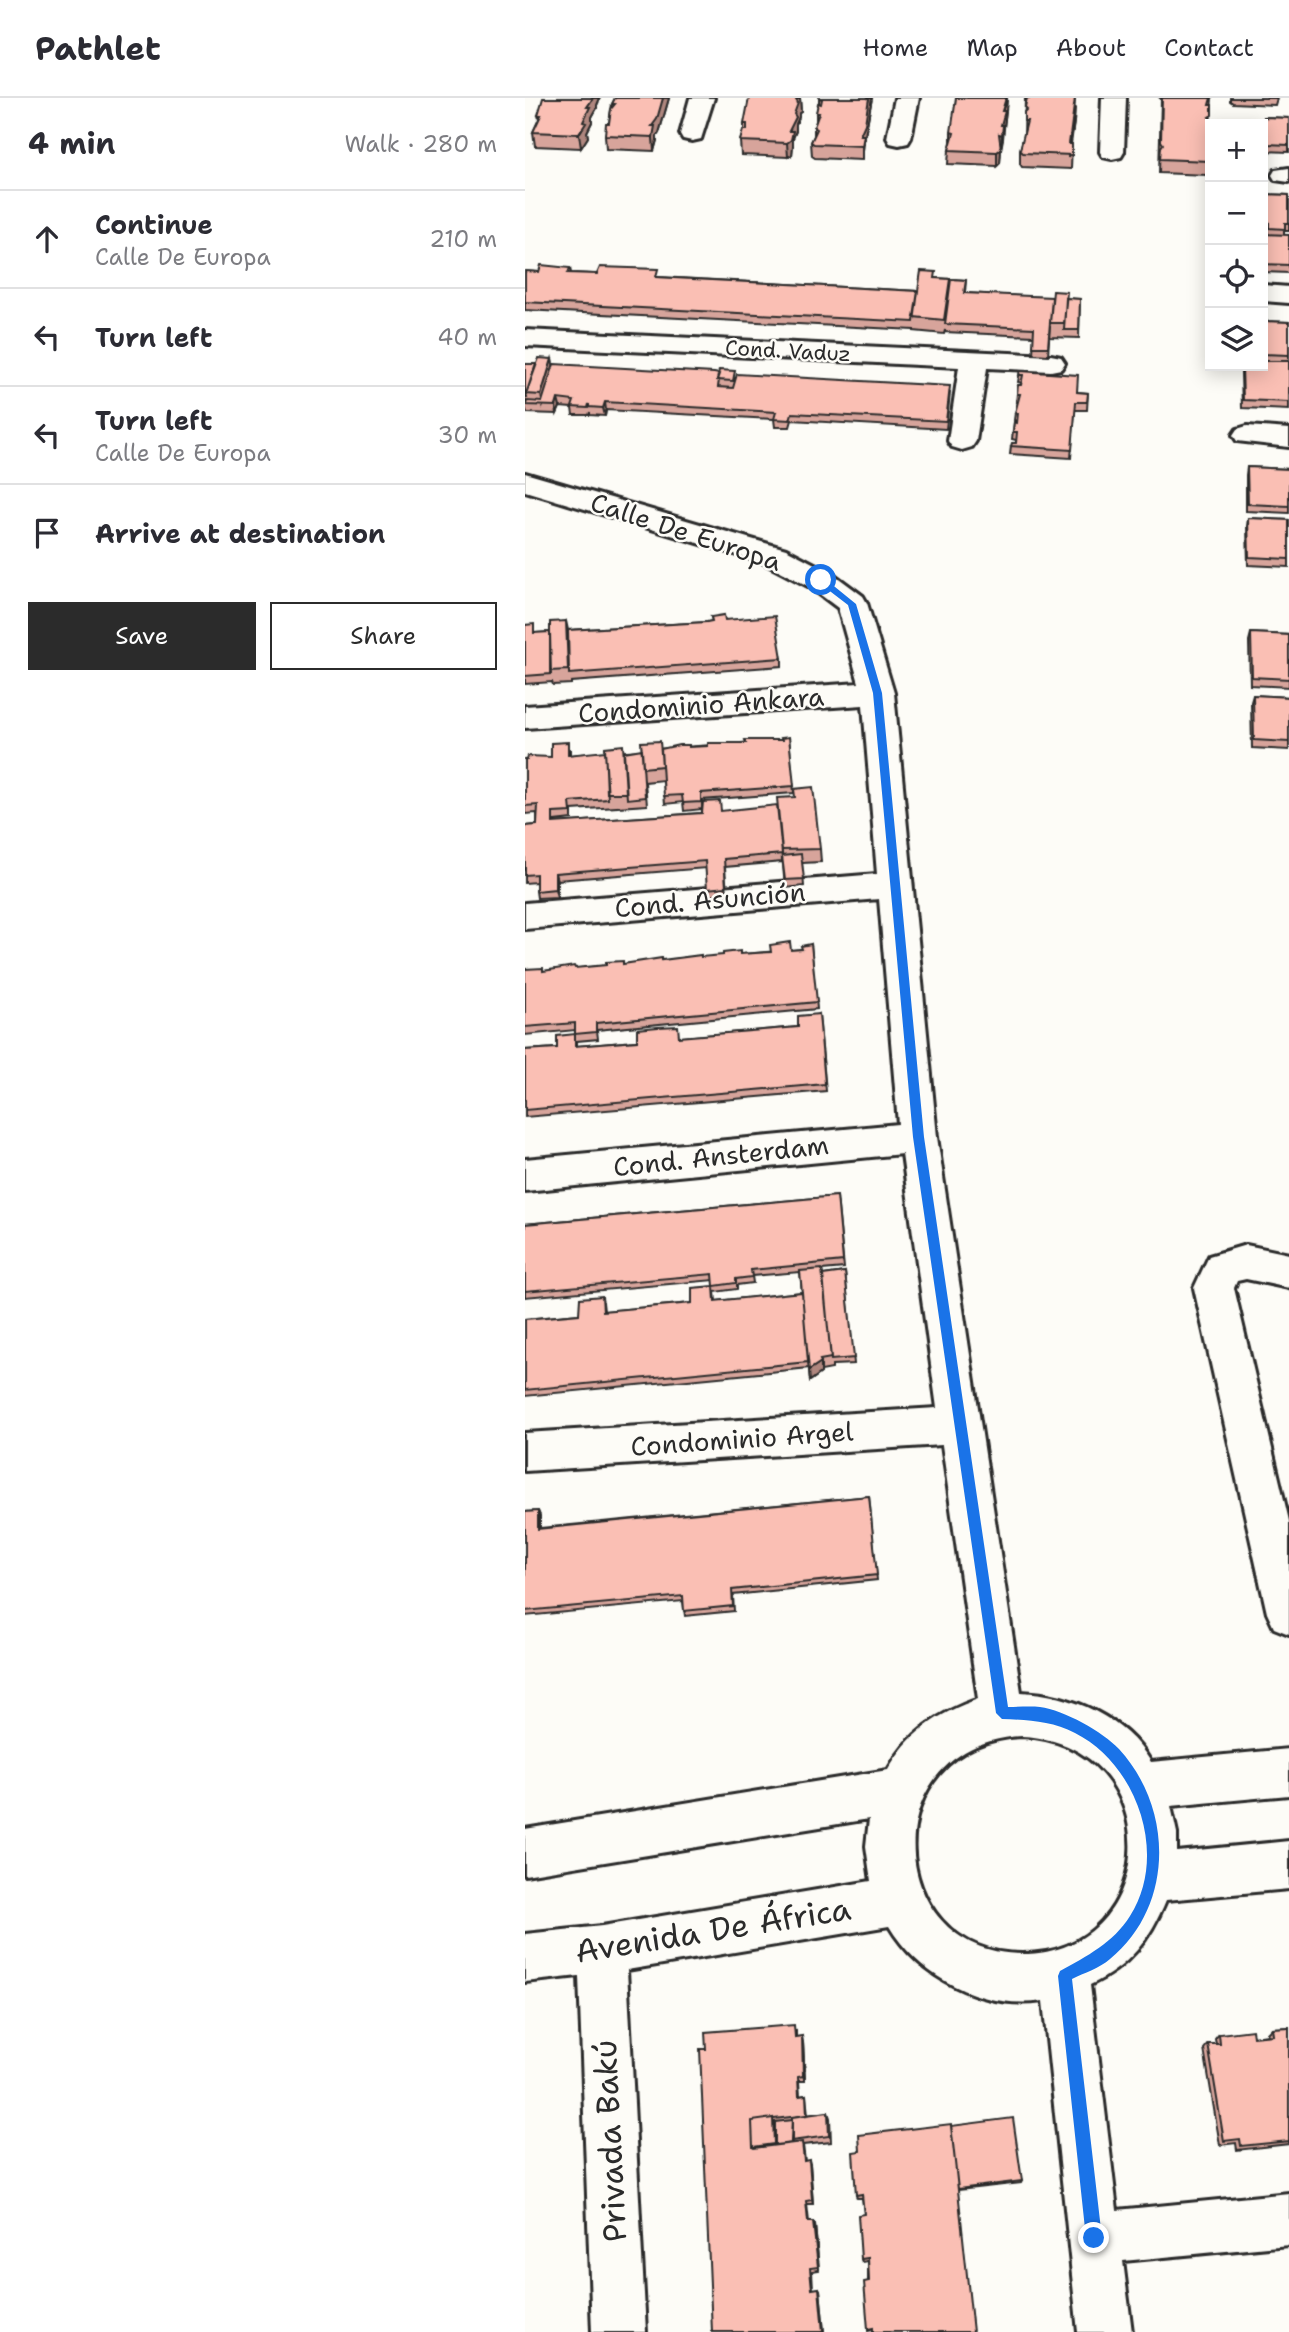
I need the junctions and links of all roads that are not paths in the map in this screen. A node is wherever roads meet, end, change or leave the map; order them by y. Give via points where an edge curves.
1 (702, 98) edge
2 (907, 98) edge
3 (1114, 98) edge
4 (692, 134) dead end
5 (899, 138) dead end
6 (1112, 152) dead end
7 (1268, 293) edge
8 (1289, 295) edge
9 (525, 338) edge
10 (974, 360) junction
11 (1051, 363) dead end
12 (1247, 435) dead end
13 (1289, 438) edge
14 (962, 440) dead end
15 (525, 482) edge
16 (878, 693) junction
17 (525, 717) edge
18 (894, 885) junction
19 (525, 916) edge
20 (918, 1137) junction
21 (525, 1175) edge
22 (1289, 1270) edge
23 (959, 1425) junction
24 (525, 1452) edge
25 (1289, 1613) edge
26 (1002, 1713) junction
27 (1289, 1772) edge
28 (1138, 1786) junction
29 (898, 1791) junction
30 (525, 1852) edge
31 (1289, 1865) edge
32 (1152, 1878) junction
33 (901, 1900) junction
34 (601, 1950) junction
35 (525, 1958) edge
36 (1065, 1976) junction
37 (1289, 2219) edge
38 (1094, 2238) junction
39 (619, 2332) edge
40 (1105, 2332) edge

1 - 4 street
2 - 5 street
3 - 6 street
7 - 8 street
9 - 10 street, Cond. Vaduz
10 - 11 street, Cond. Vaduz
10 - 14 street
12 - 13 street
15 - 16 street, Calle De Europa via 775,556 821,580 852,604
16 - 17 street, Condominio Ankara
16 - 18 street, Calle De Europa
18 - 19 street, Cond. Asunción
18 - 20 street, Calle De Europa
20 - 21 street, Cond. Ansterdam
20 - 23 street, Calle De Europa
22 - 25 street via 1245,1262 1223,1268 1214,1288
23 - 24 street, Condominio Argel
23 - 26 street, Calle De Europa
26 - 28 street via 1043,1714 1081,1729 1114,1753
26 - 29 street via 950,1732 923,1753
27 - 28 street
28 - 32 street via 1152,1831
29 - 30 street
29 - 33 street via 889,1845
31 - 32 street
32 - 36 street via 1135,1920 1105,1955
33 - 34 street, Avenida De África
33 - 36 street via 941,1951 1000,1979
34 - 35 street, Avenida De África
34 - 39 street, Privada Bakú
36 - 38 street
37 - 38 street
38 - 40 street

